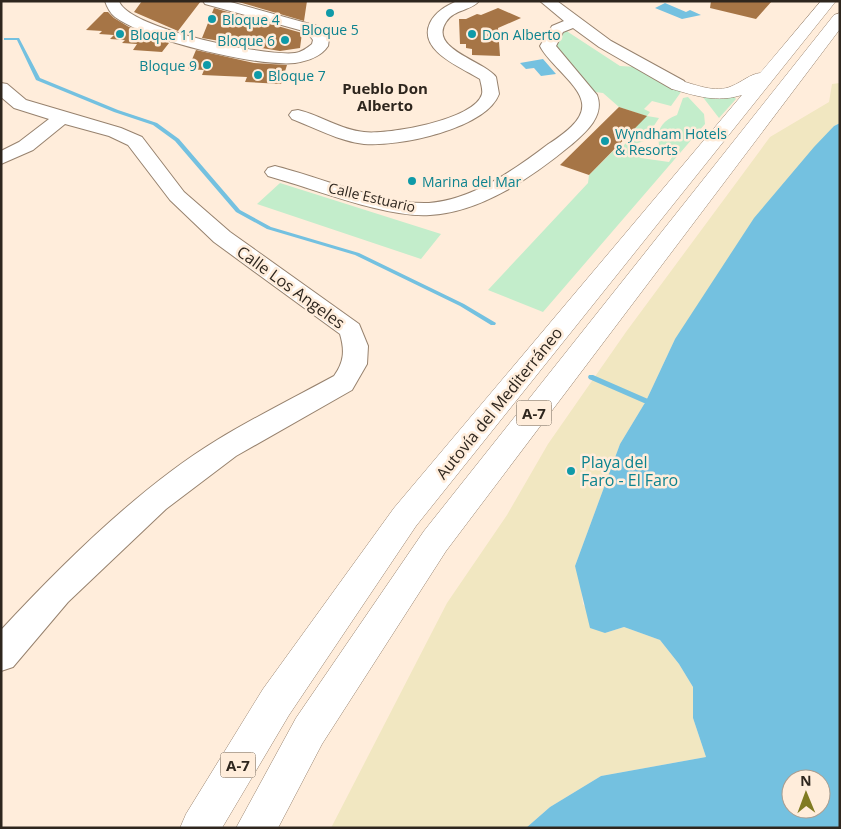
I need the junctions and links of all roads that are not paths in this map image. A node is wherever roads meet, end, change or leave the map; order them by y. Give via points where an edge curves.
1 (112, 1) edge
2 (210, 1) edge
3 (472, 1) edge
4 (548, 1) edge
5 (829, 1) edge
6 (840, 18) edge
7 (574, 22) junction
8 (771, 70) junction
9 (678, 85) junction
10 (1, 88) edge
11 (298, 115) dead end
12 (62, 118) junction
13 (712, 121) junction
14 (1, 158) edge
15 (275, 172) dead end
16 (1, 655) edge
17 (200, 828) edge
18 (256, 828) edge

1 - 2 street via 118,13 130,19 227,50 293,58 320,46 321,39 312,29
3 - 11 street via 450,10 436,24 434,32 443,49 488,77 490,96 485,105 475,112 431,129 383,139 344,133
4 - 7 street
5 - 8 highway, Autovía del Mediterráneo / A-7
6 - 18 highway, Autovía del Mediterráneo / A-7 via 436,541 310,731
7 - 9 street via 612,48
7 - 15 street, Calle Estuario via 557,29 548,46 551,55 586,94 591,110 563,142 511,179 456,204 430,209 383,203
8 - 9 highway via 742,90 728,94
8 - 13 highway, Autovía del Mediterráneo / A-7
9 - 13 highway via 700,102
10 - 12 street, Calle Los Angeles via 20,104
12 - 14 street via 26,146
12 - 16 street, Calle Los Angeles via 115,132 134,141 177,196 222,237 351,330 356,346 355,364 343,383 226,448 156,500 57,592
13 - 17 highway, Autovía del Mediterráneo / A-7 via 405,517 276,702

